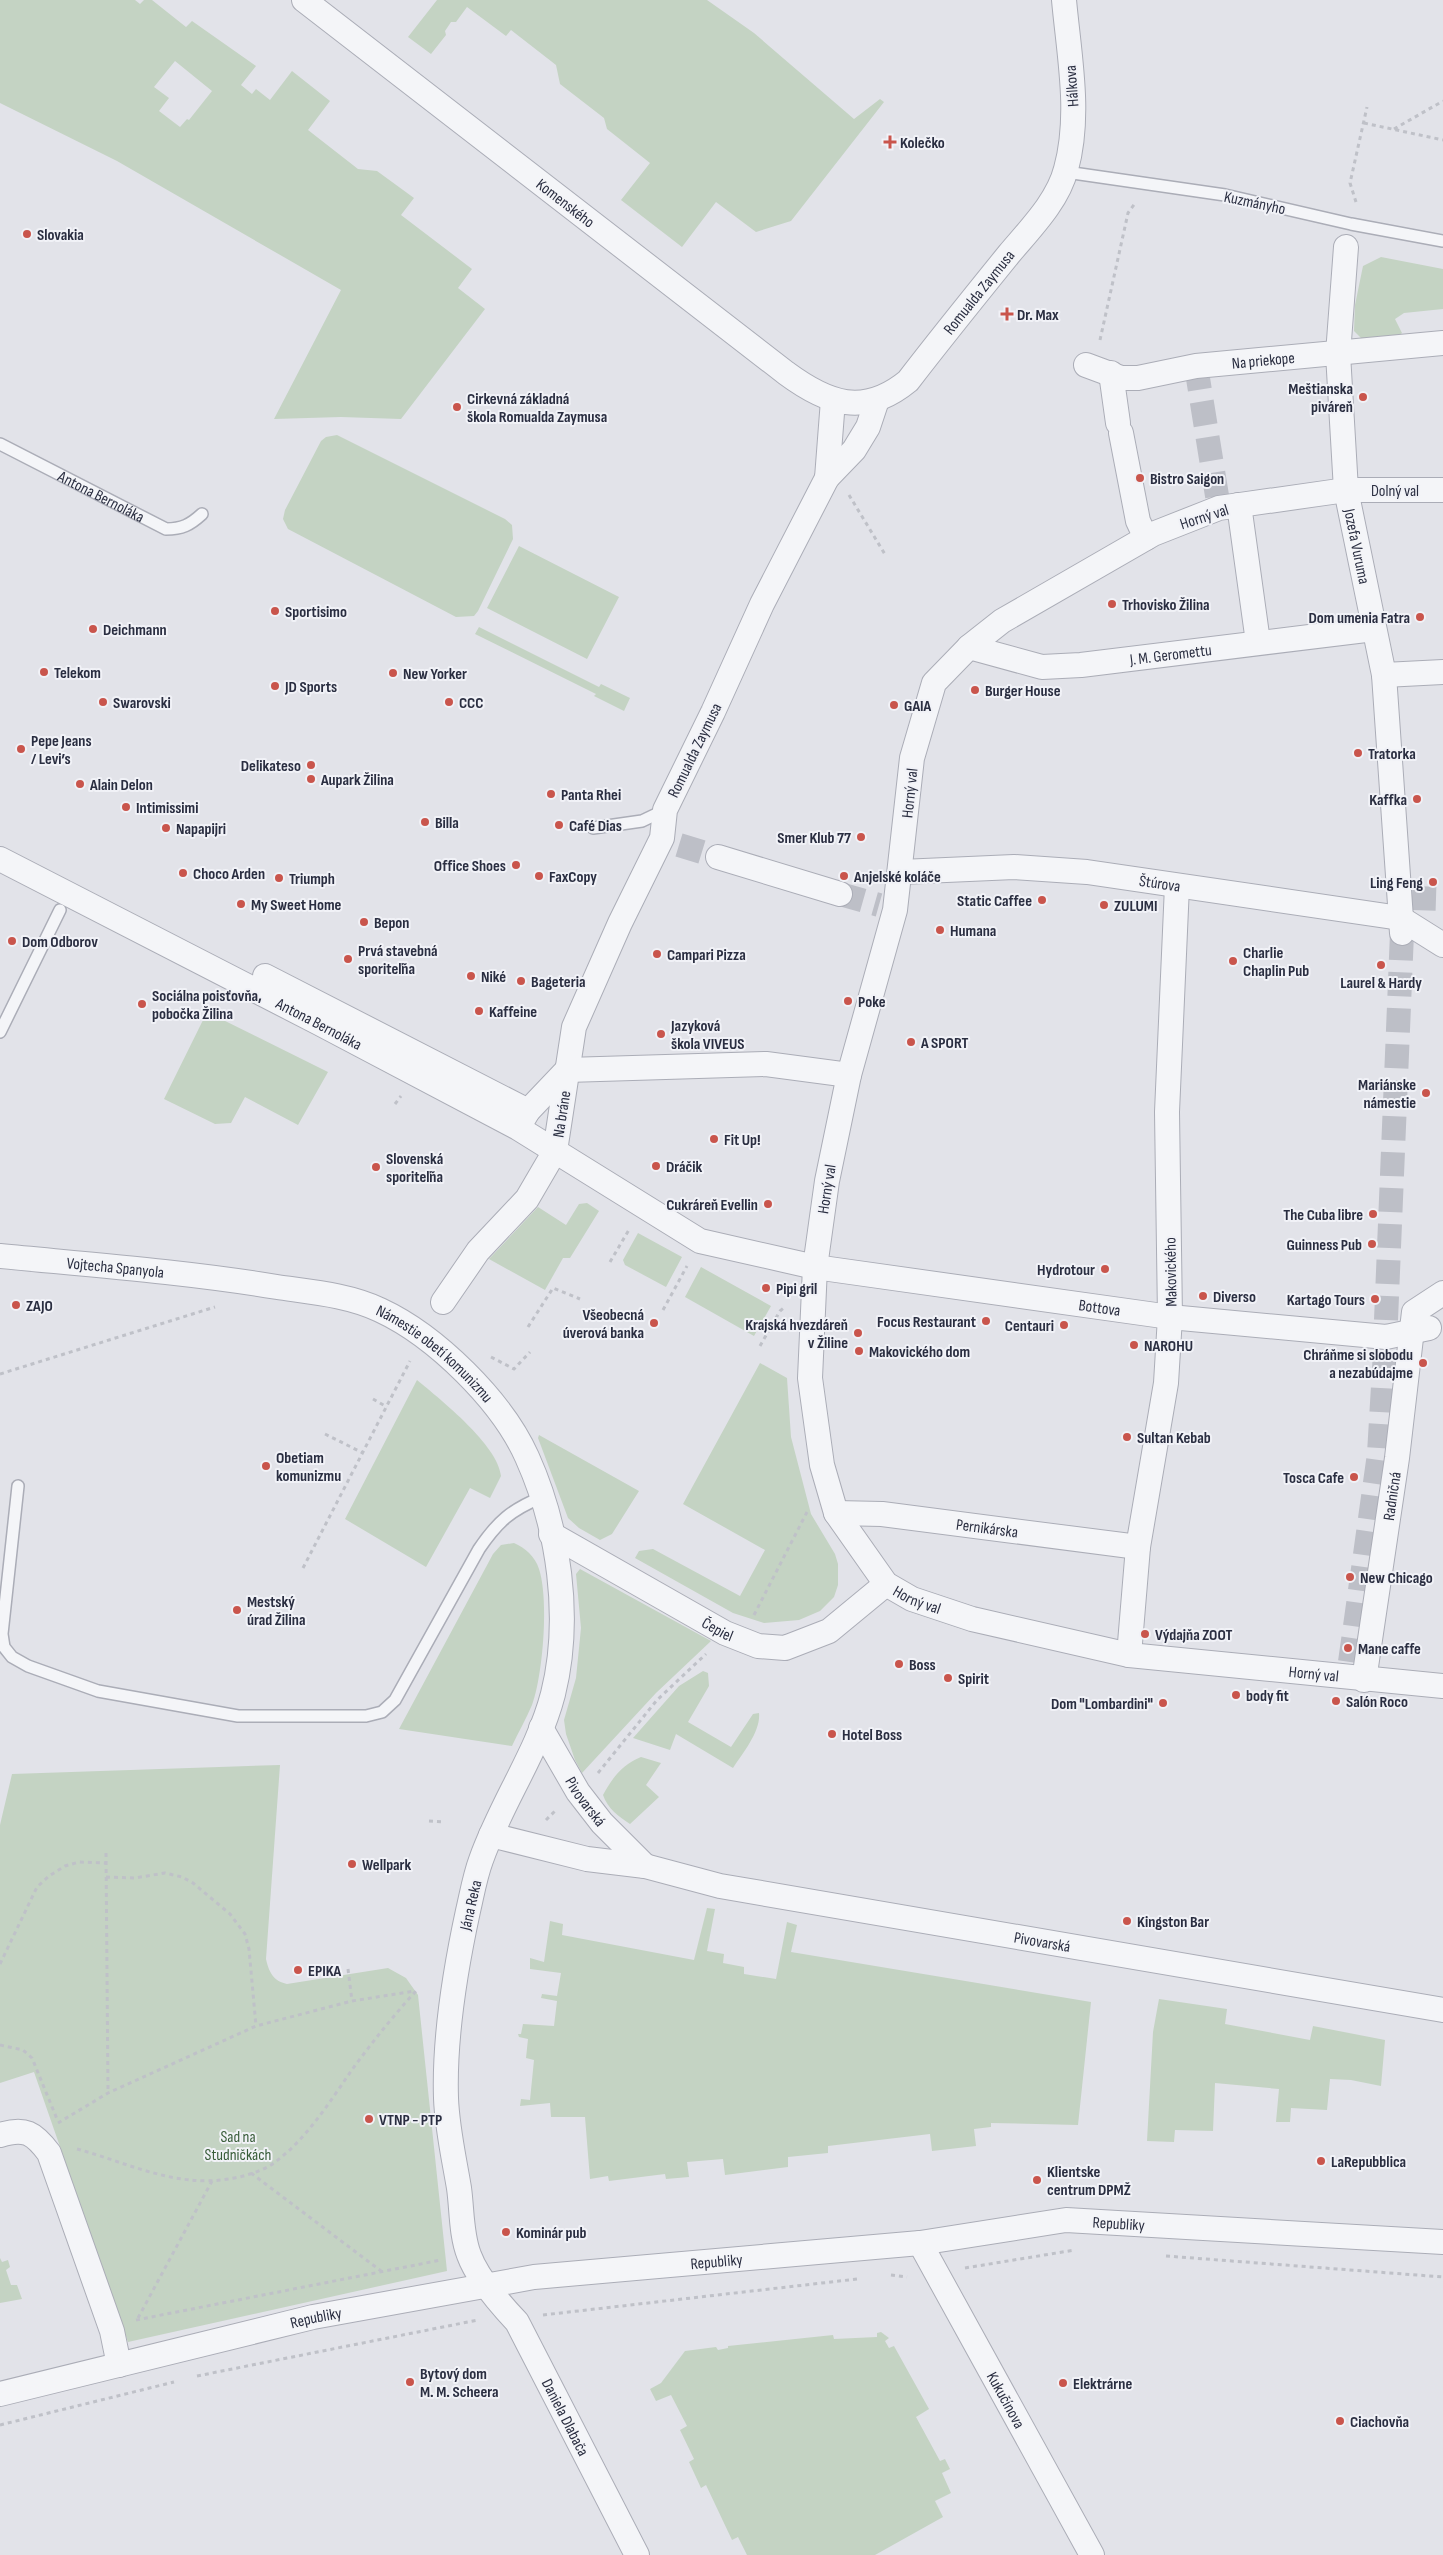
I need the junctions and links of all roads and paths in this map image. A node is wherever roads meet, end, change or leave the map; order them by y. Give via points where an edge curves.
1 (304, 0) edge
2 (1064, 0) edge
3 (1443, 101) edge
4 (1367, 106) dead end
5 (1364, 123) junction
6 (1393, 129) junction
7 (1443, 140) edge
8 (1066, 172) junction
9 (1136, 202) dead end
10 (1356, 202) dead end
11 (1443, 241) edge
12 (1346, 247) dead end
13 (1443, 343) edge
14 (1338, 354) junction
15 (1086, 365) dead end
16 (1111, 373) junction
17 (833, 400) junction
18 (877, 400) junction
19 (0, 444) edge
20 (837, 484) junction
21 (1346, 490) junction
22 (1443, 490) edge
23 (1239, 505) junction
24 (202, 514) dead end
25 (1146, 538) junction
26 (886, 556) dead end
27 (1374, 630) junction
28 (1258, 642) junction
29 (969, 647) junction
30 (1443, 672) edge
31 (1384, 675) junction
32 (665, 810) junction
33 (593, 828) dead end
34 (0, 842) edge
35 (718, 857) tunnel mouth
36 (0, 859) edge
37 (901, 872) junction
38 (1177, 886) junction
39 (840, 894) tunnel mouth
40 (60, 910) dead end
41 (1406, 915) junction
42 (1443, 945) edge
43 (0, 1032) edge
44 (567, 1070) junction
45 (849, 1075) junction
46 (523, 1120) junction
47 (555, 1151) junction
48 (643, 1205) junction
49 (700, 1241) junction
50 (0, 1256) edge
51 (610, 1262) dead end
52 (815, 1267) junction
53 (232, 1279) joint
54 (1443, 1293) edge
55 (580, 1299) dead end
56 (443, 1302) dead end
57 (223, 1305) dead end
58 (787, 1306) dead end
59 (663, 1310) dead end
60 (1170, 1317) junction
61 (1418, 1324) junction
62 (528, 1327) dead end
63 (760, 1346) dead end
64 (530, 1352) dead end
65 (410, 1361) dead end
66 (510, 1367) dead end
67 (0, 1374) edge
68 (372, 1399) dead end
69 (387, 1407) junction
70 (325, 1434) dead end
71 (363, 1453) junction
72 (18, 1486) dead end
73 (542, 1497) junction
74 (809, 1509) dead end
75 (836, 1514) junction
76 (551, 1534) junction
77 (1138, 1547) junction
78 (303, 1568) dead end
79 (886, 1584) junction
80 (750, 1623) dead end
81 (712, 1649) dead end
82 (1129, 1655) junction
83 (1354, 1673) junction
84 (1443, 1686) edge
85 (541, 1728) junction
86 (595, 1777) dead end
87 (561, 1805) dead end
88 (429, 1821) dead end
89 (444, 1822) dead end
90 (543, 1824) dead end
91 (491, 1835) junction
92 (106, 1853) dead end
93 (106, 1863) junction
94 (645, 1866) junction
95 (106, 1877) junction
96 (0, 1964) edge
97 (348, 1969) dead end
98 (352, 2001) junction
99 (1443, 2010) edge
100 (256, 2026) junction
101 (0, 2045) edge
102 (108, 2093) junction
103 (58, 2123) junction
104 (61, 2131) dead end
105 (0, 2135) edge
106 (68, 2147) dead end
107 (251, 2173) junction
108 (212, 2181) junction
109 (1443, 2242) edge
110 (920, 2243) junction
111 (1080, 2249) dead end
112 (1158, 2255) dead end
113 (434, 2261) dead end
114 (958, 2270) dead end
115 (381, 2271) junction
116 (888, 2275) dead end
117 (907, 2277) dead end
118 (1443, 2277) edge
119 (859, 2278) dead end
120 (487, 2285) junction
121 (550, 2314) dead end
122 (138, 2318) junction
123 (482, 2319) dead end
124 (130, 2322) dead end
125 (119, 2365) junction
126 (189, 2378) dead end
127 (180, 2381) dead end
128 (0, 2394) edge
129 (0, 2426) edge
130 (637, 2555) edge
131 (1092, 2555) edge

1 - 17 street, Komenského via 786,373
2 - 8 street, Hálkova via 1074,112
3 - 6 path
4 - 5 path
5 - 6 path
5 - 10 path via 1350,183
6 - 7 path
8 - 11 lane, Kuzmányho via 1225,195
8 - 18 street, Romualda Zaymusa via 1045,208 908,381
9 - 16 path via 1128,213 1099,337
12 - 14 street, Jozefa Vuruma
13 - 14 street, Na priekope
14 - 16 street, Na priekope via 1196,366 1138,378 1121,378
14 - 21 street, Jozefa Vuruma
15 - 16 street, Na priekope
16 - 25 street via 1138,522
17 - 18 street, Romualda Zaymusa via 850,403
17 - 20 street, Romualda Zaymusa
18 - 20 street, Romualda Zaymusa via 868,427
19 - 24 lane, Antona Bernoláka via 166,529 180,529
20 - 26 path
20 - 32 street, Romualda Zaymusa via 762,604
21 - 22 street, Dolný val
21 - 23 street, Horný val
21 - 27 street, Jozefa Vuruma
23 - 25 street, Horný val via 1219,508
23 - 28 street
25 - 29 street, Horný val via 1002,621
27 - 28 street, J. M. Geromettu
27 - 31 street, Jozefa Vuruma
28 - 29 street, J. M. Geromettu via 1042,667
29 - 37 street, Horný val via 934,683 912,758
30 - 31 street
31 - 41 street, Jozefa Vuruma
32 - 33 lane via 642,821
32 - 44 street, Romualda Zaymusa via 671,842 620,923 574,1027
34 - 46 street, Antona Bernoláka
35 - 39 street
36 - 46 street, Antona Bernoláka
37 - 38 street, Štúrova via 1014,867 1087,872
37 - 45 street, Horný val via 887,908
38 - 41 street, Štúrova
38 - 60 street, Makovického via 1167,1112
40 - 43 lane
41 - 42 street
44 - 45 street, Na bráne via 766,1064
44 - 46 street
44 - 47 street, Na bráne
45 - 52 street, Horný val via 827,1181
46 - 47 street, Antona Bernoláka
47 - 48 street, Na bráne
47 - 56 street via 527,1199 478,1251
48 - 49 street, Na bráne
48 - 51 path
49 - 52 street, Na bráne
49 - 59 path
50 - 53 street, Vojtecha Spanyola
52 - 60 street, Bottova
52 - 75 street, Horný val via 810,1378 822,1465
53 - 73 street, Námestie obetí komunizmu via 335,1296 379,1309 420,1334 480,1388 505,1420 526,1455
54 - 61 street
55 - 62 path via 553,1288
57 - 67 path
58 - 63 path via 780,1311
60 - 61 street, Bottova via 1386,1336
60 - 77 street, Makovického via 1166,1383
61 - 83 street, Radničná via 1397,1458
64 - 66 path via 514,1369
65 - 69 path
68 - 69 path
69 - 71 path
70 - 71 path
71 - 78 path
72 - 73 lane via 2,1634 4,1647 12,1657 98,1691 218,1714 254,1717 366,1716 382,1712 394,1700 492,1530 518,1507
73 - 76 street, Námestie obetí komunizmu
74 - 80 path
75 - 77 street, Pernikárska via 882,1514
75 - 79 street, Horný val
76 - 79 street, Čepiel via 726,1633 758,1646 785,1648 829,1632
76 - 85 street, Jána Reka via 559,1582 560,1655 553,1694
77 - 82 street, Makovického
79 - 82 street, Horný val via 912,1599 972,1619
81 - 86 path via 657,1700
82 - 83 street, Horný val
83 - 84 street, Horný val
85 - 91 street, Jána Reka
85 - 94 street, Pivovarská via 578,1792 602,1823
87 - 90 path
88 - 89 path
91 - 94 street, Pivovarská via 587,1859
91 - 120 street, Jána Reka via 480,1862 463,1934 449,2038 446,2099 468,2254
92 - 93 path
93 - 95 path
93 - 96 path via 80,1862 65,1866 49,1876 37,1888
94 - 99 street, Pivovarská via 720,1886
95 - 100 path via 136,1878 165,1873 182,1877 230,1914 245,1934 249,1949
95 - 102 path
97 - 98 path
98 - 100 path
98 - 107 path via 416,1990 380,2032 304,2134 270,2165
100 - 102 path
101 - 103 path via 23,2050 32,2058
102 - 103 path
103 - 104 path
105 - 125 street via 15,2130 36,2136 50,2153 112,2331
106 - 108 path via 171,2177
107 - 108 path
107 - 115 path
108 - 122 path
109 - 110 street, Republiky via 1066,2220
110 - 120 street, Republiky via 534,2277
110 - 131 street, Kukučínova
111 - 114 path
112 - 118 path
113 - 115 path
115 - 122 path
116 - 117 path
119 - 121 path
120 - 125 street, Republiky via 313,2317
120 - 130 street, Daniela Dlabača via 517,2322
122 - 124 path
123 - 126 path
125 - 128 street, Republiky
127 - 129 path

